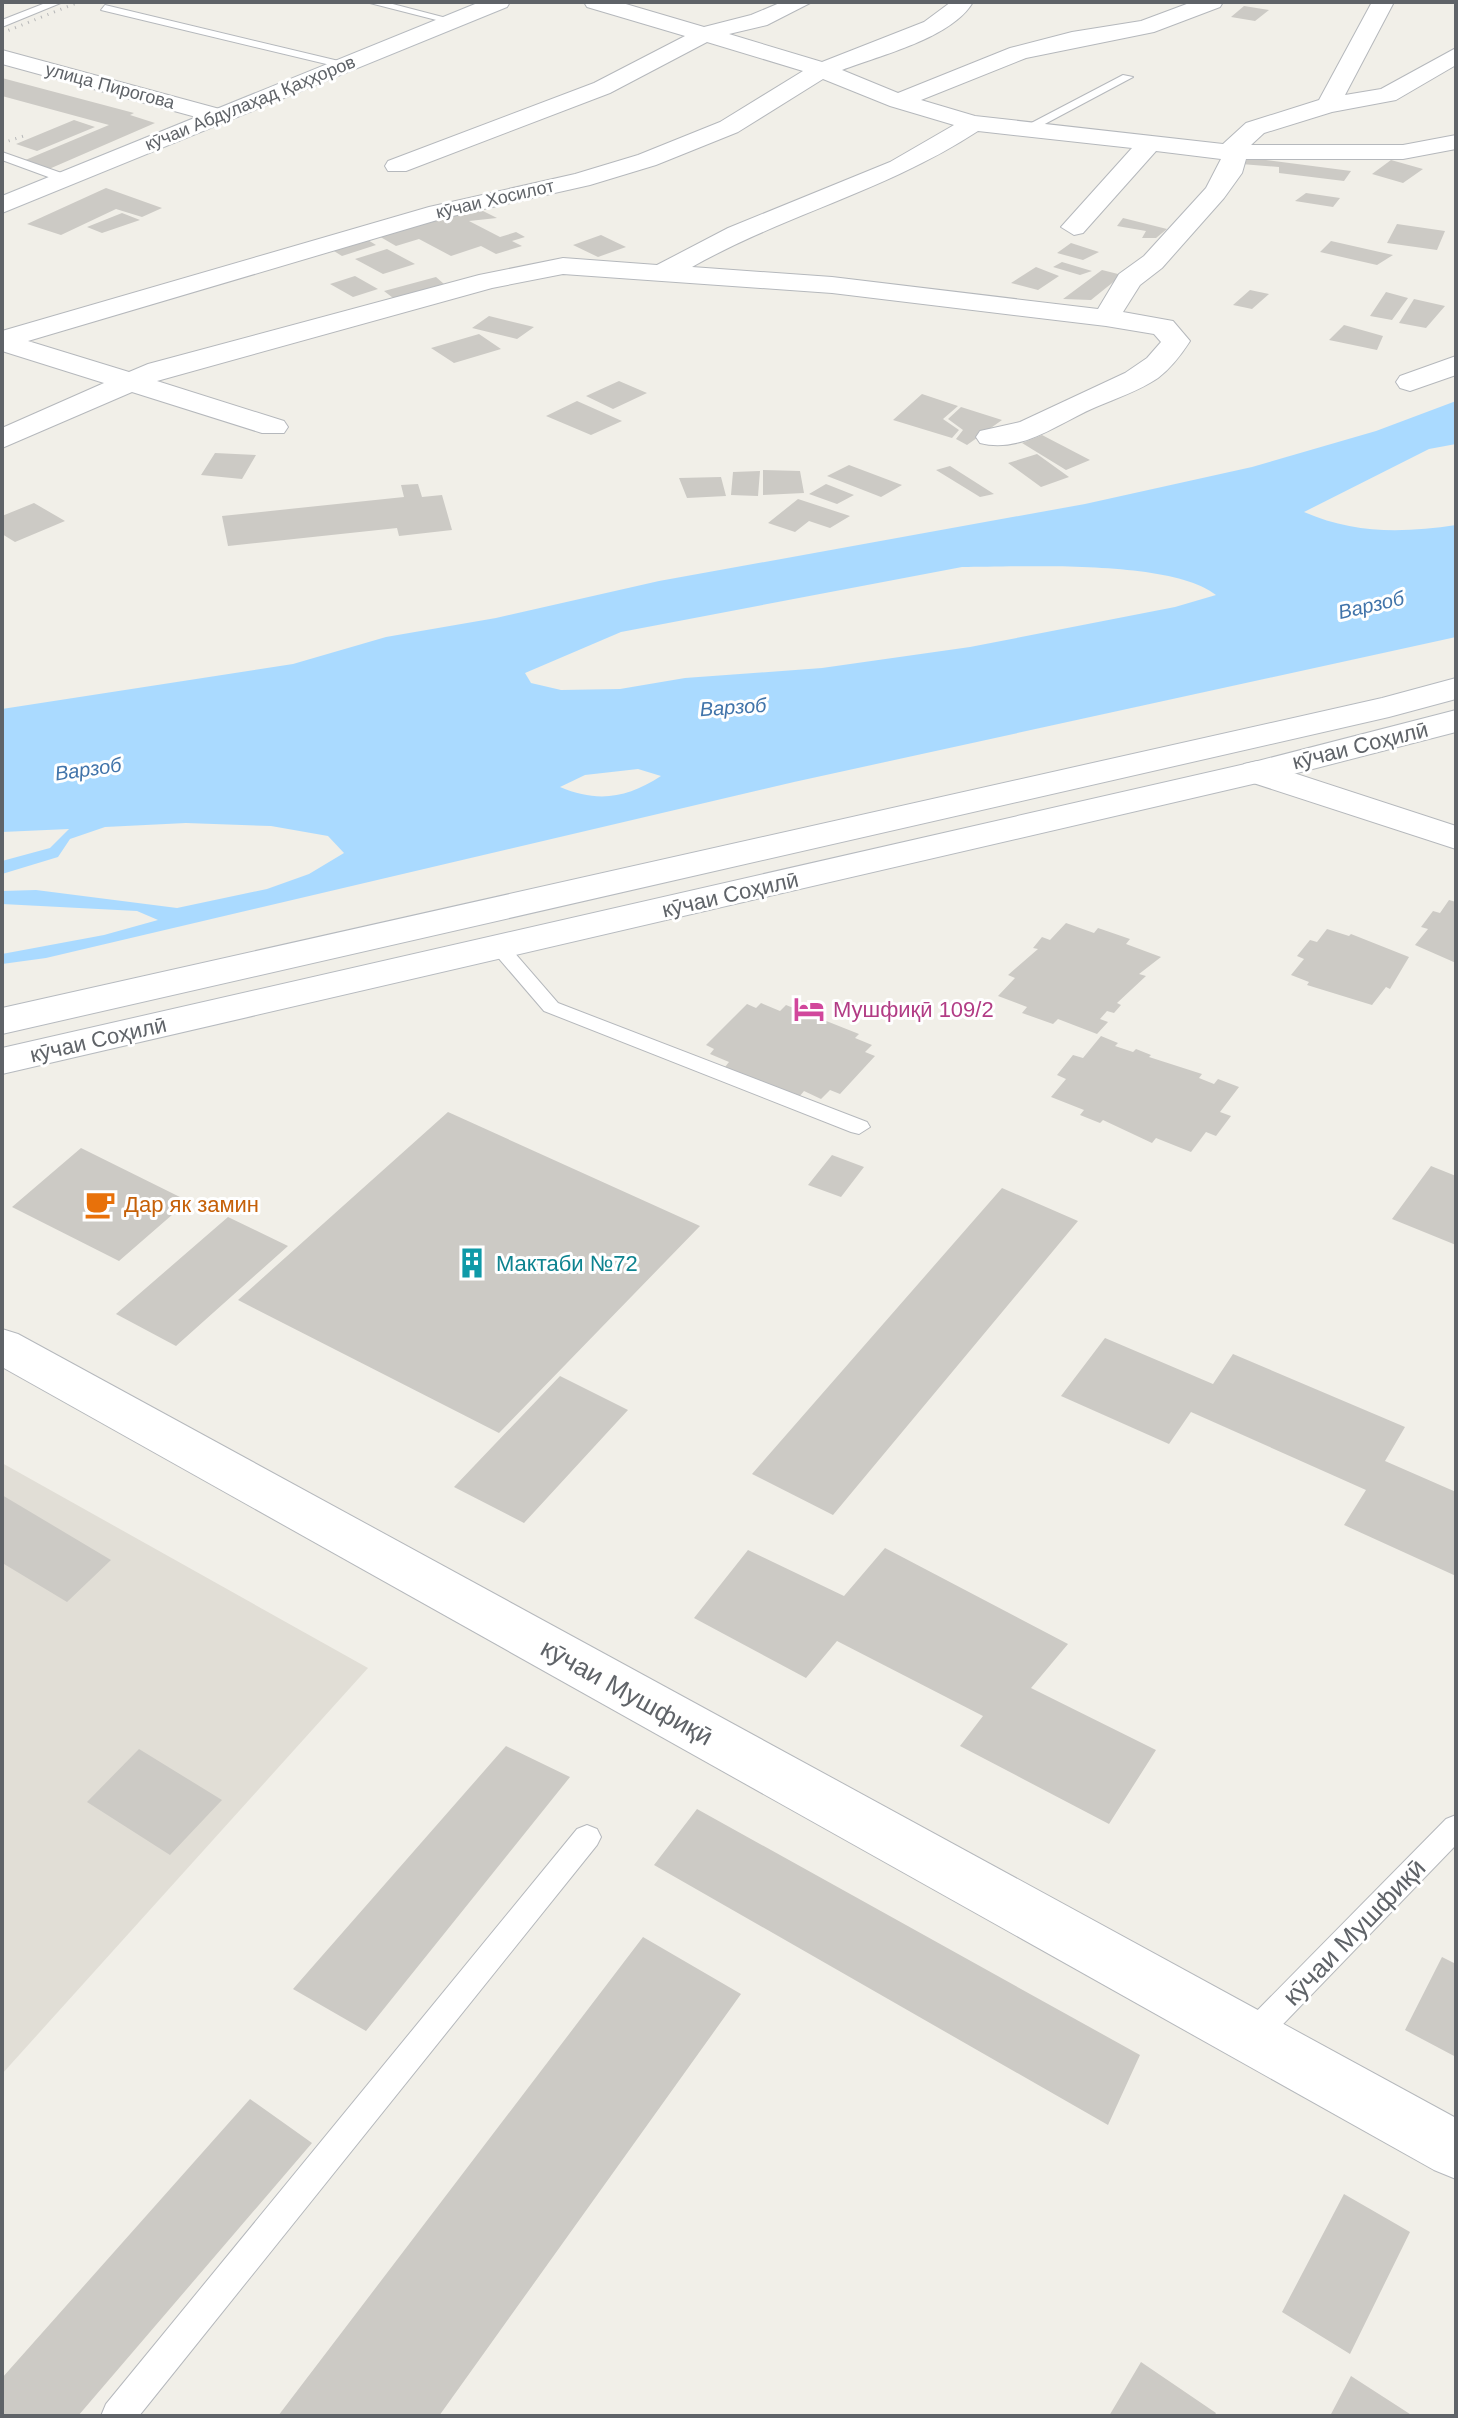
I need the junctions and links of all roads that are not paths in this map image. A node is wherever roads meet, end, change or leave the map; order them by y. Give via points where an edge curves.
1 (58, 2) edge
2 (371, 2) edge
3 (499, 2) edge
4 (595, 2) edge
5 (801, 2) edge
6 (962, 2) edge
7 (1212, 2) edge
8 (1383, 2) edge
9 (105, 8) dead end
10 (452, 21) junction
11 (2, 24) edge
12 (707, 33) junction
13 (1456, 55) edge
14 (2, 57) edge
15 (343, 65) junction
16 (821, 70) junction
17 (1127, 77) dead end
18 (898, 101) junction
19 (1328, 105) junction
20 (218, 116) junction
21 (973, 123) junction
22 (1022, 131) junction
23 (1456, 142) edge
24 (1148, 145) junction
25 (1229, 152) junction
26 (2, 156) edge
27 (397, 166) dead end
28 (66, 179) junction
29 (2, 205) edge
30 (1074, 227) dead end
31 (660, 274) junction
32 (1106, 318) junction
33 (2, 341) edge
34 (1456, 365) edge
35 (1410, 382) dead end
36 (131, 384) junction
37 (273, 427) dead end
38 (991, 437) dead end
39 (2, 439) edge
40 (1456, 688) edge
41 (1456, 721) edge
42 (1257, 772) junction
43 (1456, 838) edge
44 (499, 947) junction
45 (2, 1021) edge
46 (2, 1061) edge
47 (859, 1127) dead end
48 (2, 1346) edge
49 (1456, 1827) edge
50 (587, 1837) dead end
51 (1251, 2037) junction
52 (1456, 2150) edge
53 (118, 2416) edge

1 - 11 lane
2 - 10 lane
3 - 10 street, кӯчаи Абдулаҳад Қаҳҳоров
4 - 12 street
5 - 12 street
6 - 16 street, кӯчаи Хосилот via 932,27
7 - 18 street via 1146,27 1018,53
8 - 19 street
9 - 15 lane
10 - 15 street, кӯчаи Абдулаҳад Қаҳҳоров
12 - 16 street
12 - 27 street via 602,88
13 - 19 street via 1388,95
14 - 20 street, улица Пирогова
15 - 20 street, кӯчаи Абдулаҳад Қаҳҳоров
16 - 18 street
16 - 33 street, кӯчаи Хосилот via 729,127 626,167 438,212
17 - 22 lane
18 - 21 street
19 - 25 street via 1255,128
20 - 28 street, кӯчаи Абдулаҳад Қаҳҳоров
21 - 22 street
21 - 31 street via 924,156 704,247
22 - 24 street
23 - 25 street via 1403,152
24 - 25 street
24 - 30 street
25 - 32 street via 1234,157 1229,173 1215,193 1153,262 1129,280
26 - 28 lane
28 - 29 street, кӯчаи Абдулаҳад Қаҳҳоров
31 - 32 street via 832,285
31 - 36 street via 563,266 503,278 158,370
32 - 38 street via 1163,327 1176,341 1164,361 1125,386 1019,435
33 - 36 street
34 - 35 street
36 - 37 street
36 - 39 street
40 - 45 street, кӯчаи Соҳилӣ
41 - 42 street, кӯчаи Соҳилӣ
42 - 43 street
42 - 44 street, кӯчаи Соҳилӣ
44 - 46 street, кӯчаи Соҳилӣ
44 - 47 lane via 562,1013
48 - 51 street, кӯчаи Мушфиқӣ
49 - 51 lane, кӯчаи Мушфиқӣ
50 - 53 lane
51 - 52 street, кӯчаи Мушфиқӣ

